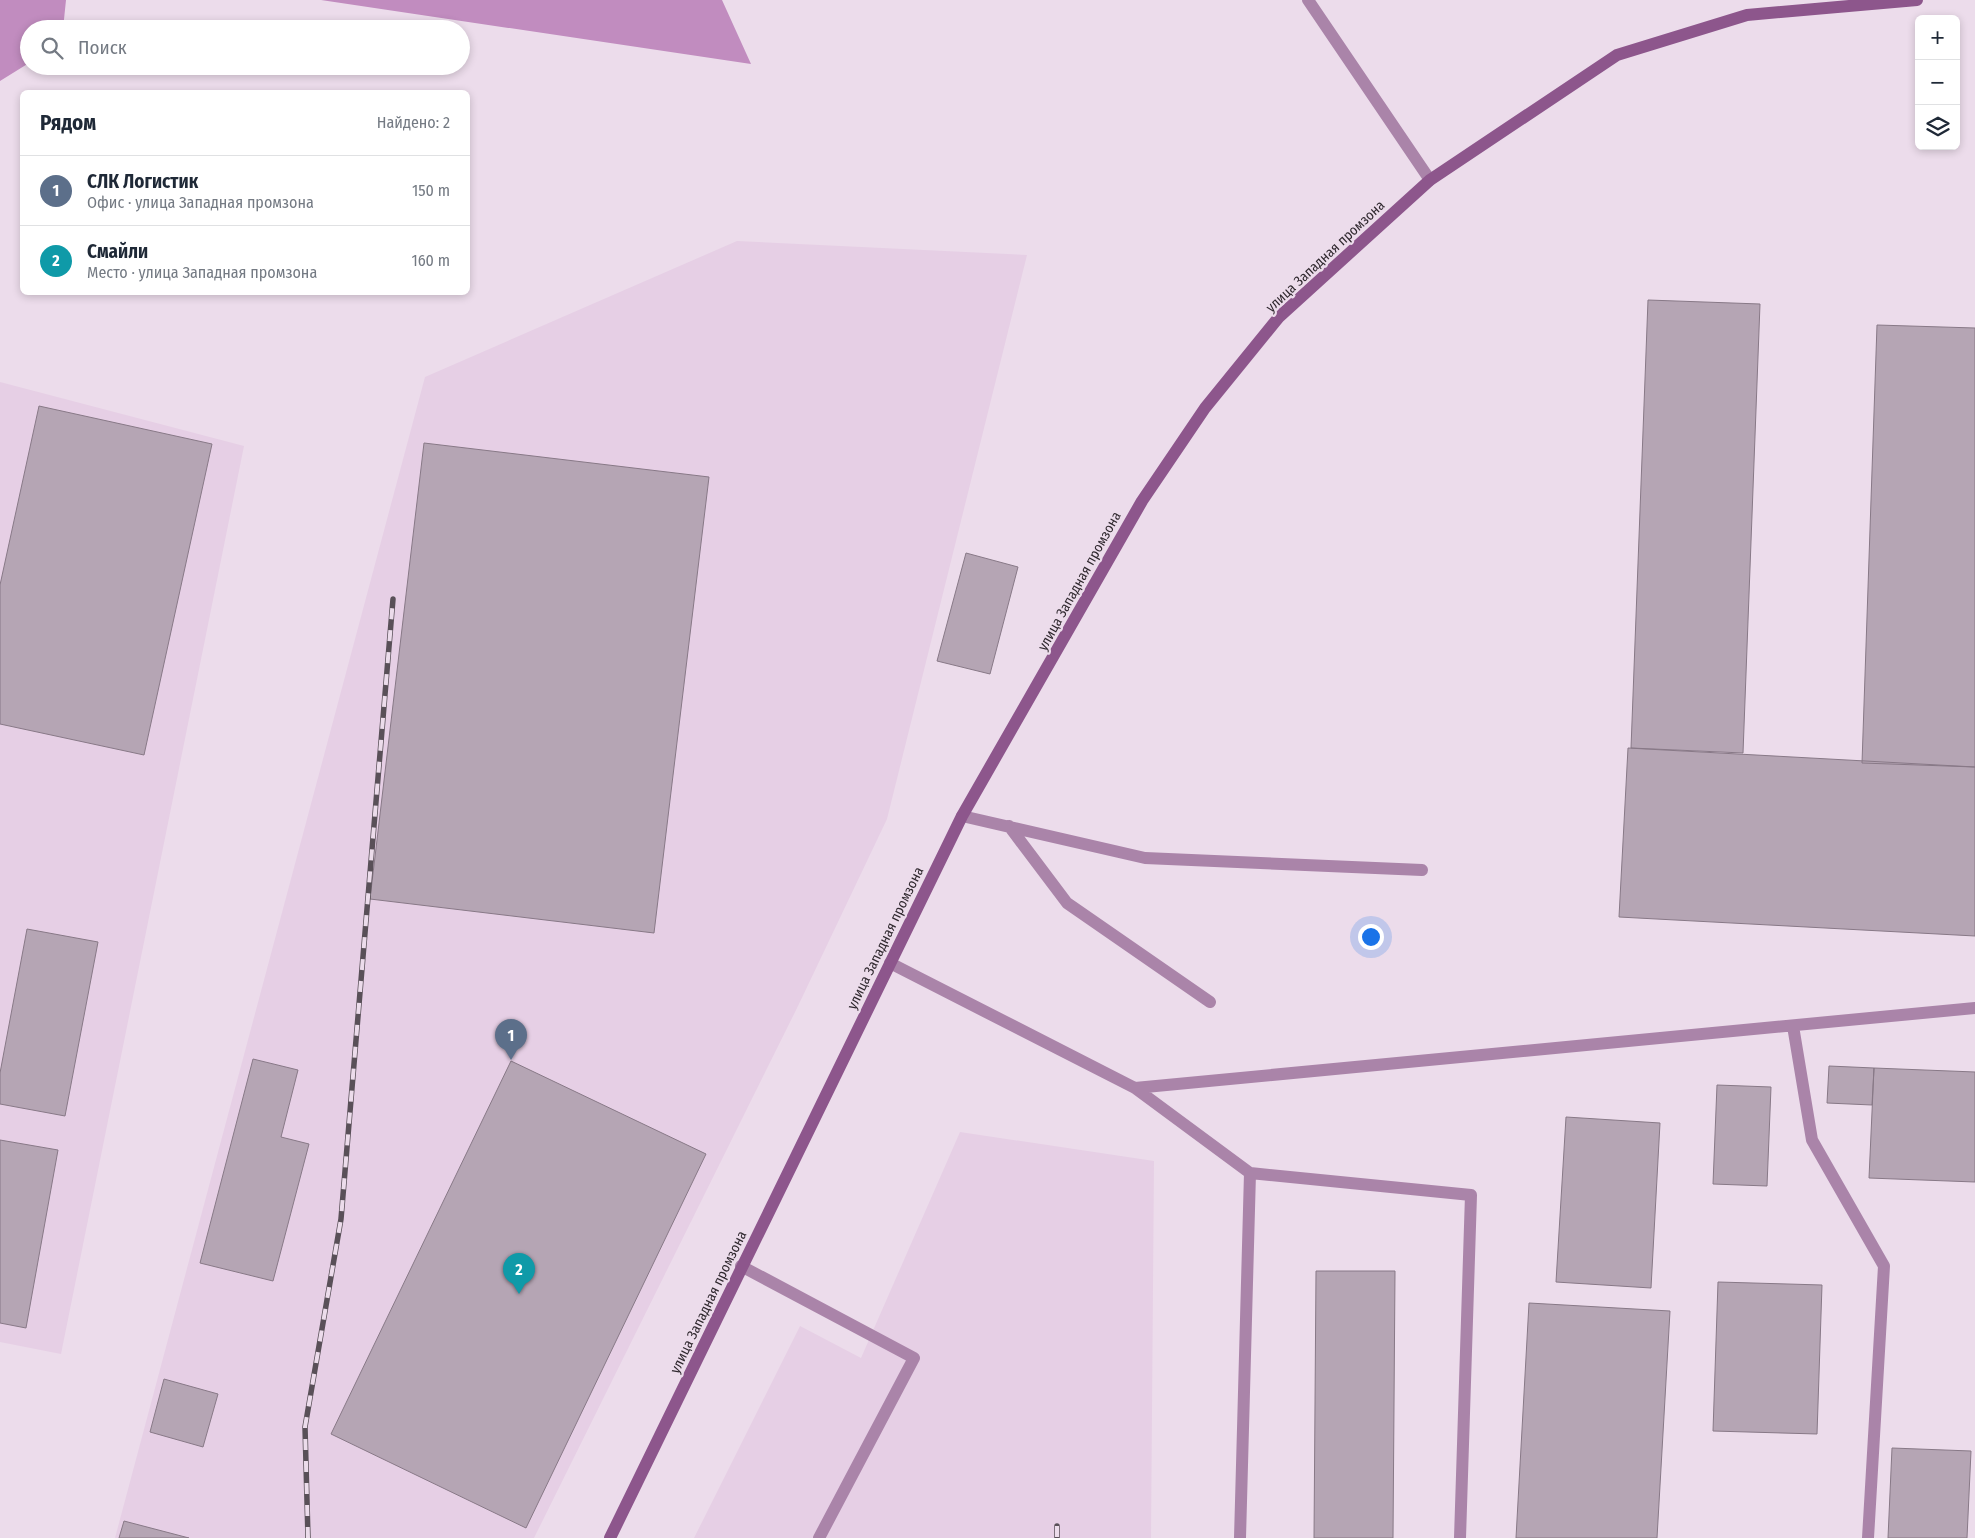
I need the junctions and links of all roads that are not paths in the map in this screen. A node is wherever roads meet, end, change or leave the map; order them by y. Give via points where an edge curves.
1 (1308, 0) edge
2 (1916, 0) edge
3 (1430, 180) junction
4 (962, 816) junction
5 (1008, 826) junction
6 (1422, 870) dead end
7 (890, 963) junction
8 (1210, 1002) dead end
9 (1975, 1008) edge
10 (1793, 1026) junction
11 (1135, 1088) junction
12 (1250, 1173) junction
13 (741, 1266) junction
14 (610, 1538) edge
15 (819, 1538) edge
16 (1240, 1538) edge
17 (1460, 1538) edge
18 (1868, 1538) edge

1 - 3 lane
2 - 3 street, улица Западная промзона via 1747,15 1617,55
3 - 4 street, улица Западная промзона via 1279,317 1205,408 1142,501
4 - 5 lane
4 - 7 street, улица Западная промзона
5 - 6 lane via 1146,858
5 - 8 lane via 1067,903
7 - 11 lane
7 - 13 street, улица Западная промзона
9 - 10 lane
10 - 11 lane
10 - 18 lane via 1812,1140 1884,1266
11 - 12 lane
12 - 16 lane
12 - 17 lane via 1472,1195
13 - 14 street, улица Западная промзона
13 - 15 lane via 914,1358

